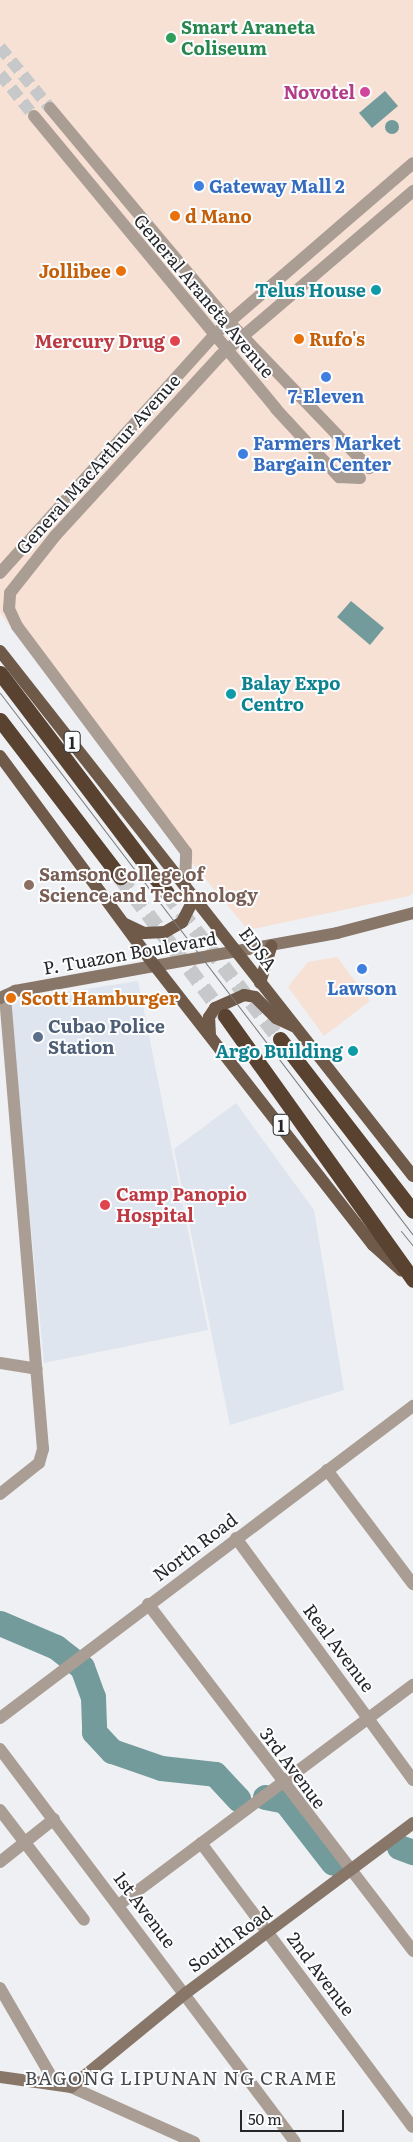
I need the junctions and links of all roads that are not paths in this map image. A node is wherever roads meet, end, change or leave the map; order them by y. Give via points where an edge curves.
1 (50, 108) tunnel mouth
2 (34, 116) tunnel mouth
3 (413, 163) edge
4 (413, 191) edge
5 (228, 321) junction
6 (214, 335) junction
7 (243, 336) junction
8 (227, 349) junction
9 (369, 468) dead end
10 (360, 478) dead end
11 (0, 573) edge
12 (0, 651) edge
13 (0, 673) edge
14 (0, 720) edge
15 (0, 756) edge
16 (120, 877) tunnel mouth
17 (185, 886) junction
18 (167, 893) tunnel mouth
19 (194, 898) junction
20 (413, 913) edge
21 (123, 923) junction
22 (271, 946) junction
23 (237, 952) junction
24 (155, 966) junction
25 (260, 983) junction
26 (2, 997) edge
27 (225, 1016) tunnel mouth
28 (295, 1027) junction
29 (210, 1035) junction
30 (280, 1039) tunnel mouth
31 (413, 1176) edge
32 (413, 1211) edge
33 (412, 1279) edge
34 (0, 1363) edge
35 (37, 1369) junction
36 (413, 1406) edge
37 (328, 1470) junction
38 (0, 1494) edge
39 (236, 1538) junction
40 (413, 1584) edge
41 (148, 1604) junction
42 (413, 1685) edge
43 (0, 1718) edge
44 (369, 1718) junction
45 (0, 1749) edge
46 (413, 1780) edge
47 (281, 1782) junction
48 (0, 1810) edge
49 (54, 1819) junction
50 (413, 1823) edge
51 (25, 1842) junction
52 (201, 1843) junction
53 (0, 1862) edge
54 (351, 1871) junction
55 (120, 1904) junction
56 (84, 1920) dead end
57 (268, 1932) junction
58 (413, 1951) edge
59 (0, 1988) edge
60 (186, 1993) junction
61 (0, 2077) edge
62 (54, 2083) junction
63 (71, 2087) junction
64 (413, 2127) edge
65 (194, 2142) edge
66 (295, 2142) edge

1 - 5 street, General Araneta Avenue
2 - 6 street, General Araneta Avenue
3 - 5 street, General MacArthur Avenue
4 - 7 street, General MacArthur Avenue
5 - 6 street, General MacArthur Avenue
5 - 7 street, General Araneta Avenue
6 - 8 street, General Araneta Avenue
6 - 11 street, General MacArthur Avenue
7 - 8 street, General MacArthur Avenue
7 - 9 street, General Araneta Avenue
8 - 10 street, General Araneta Avenue via 339,477
8 - 17 street, General MacArthur Avenue via 55,536 14,586 9,601 17,626 186,852
12 - 17 main road, EDSA / 1
13 - 18 highway, 1
14 - 16 highway
15 - 21 main road, 1
17 - 19 main road, EDSA / 1
19 - 21 main road via 182,922 165,932 144,933
19 - 23 main road, EDSA / 1
20 - 22 street, P. Tuazon Boulevard
21 - 24 main road, 1
22 - 23 street, P. Tuazon Boulevard
22 - 25 main road
23 - 24 street, P. Tuazon Boulevard
23 - 25 main road, EDSA / 1
24 - 26 street, P. Tuazon Boulevard
24 - 29 main road, 1
25 - 28 main road, EDSA / 1
26 - 35 street
27 - 33 highway, 1
28 - 29 main road via 276,1018 255,997 244,994 214,1008 209,1017
28 - 31 main road, EDSA / 1
29 - 33 main road, 1 via 373,1245
30 - 32 highway
34 - 35 street
35 - 38 street via 43,1449 38,1463
36 - 37 street, North Road
37 - 39 street, North Road
37 - 40 street
39 - 41 street, North Road
39 - 44 street, Real Avenue
41 - 43 street, North Road
41 - 47 street, 3rd Avenue
42 - 44 street
44 - 46 street, Real Avenue
44 - 47 street
45 - 49 street, 1st Avenue
47 - 52 street
47 - 54 street, 3rd Avenue
48 - 51 street
49 - 51 street
49 - 55 street, 1st Avenue
50 - 54 street, South Road
51 - 53 street
51 - 56 street
52 - 55 street
52 - 57 street, 2nd Avenue
54 - 57 street, South Road
54 - 58 street, 3rd Avenue
55 - 60 street, 1st Avenue
57 - 60 street, South Road
57 - 64 street, 2nd Avenue
59 - 62 street
60 - 63 street, South Road
60 - 66 street, 1st Avenue
61 - 62 street
62 - 63 street
63 - 65 street

